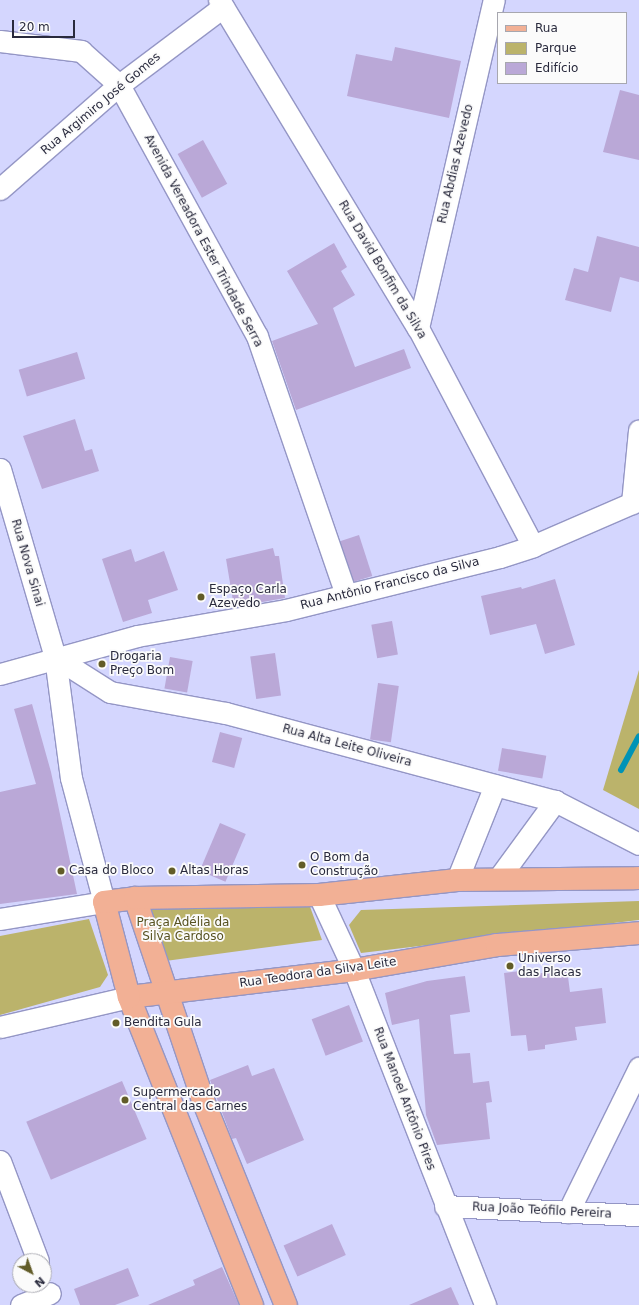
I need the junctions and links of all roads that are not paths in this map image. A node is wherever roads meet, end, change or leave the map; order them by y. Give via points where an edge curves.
1 (494, 0) edge
2 (221, 4) edge
3 (0, 41) edge
4 (119, 85) junction
5 (0, 189) edge
6 (418, 328) junction
7 (639, 430) edge
8 (0, 469) edge
9 (3, 488) edge
10 (637, 499) edge
11 (533, 546) junction
12 (346, 594) junction
13 (55, 657) junction
14 (0, 674) edge
15 (495, 785) junction
16 (554, 801) junction
17 (639, 844) edge
18 (639, 878) edge
19 (498, 879) junction
20 (457, 880) junction
21 (319, 895) junction
22 (135, 898) junction
23 (104, 902) junction
24 (0, 919) edge
25 (639, 933) edge
26 (354, 970) junction
27 (165, 993) junction
28 (129, 997) junction
29 (0, 1027) edge
30 (639, 1068) edge
31 (0, 1161) edge
32 (445, 1206) junction
33 (568, 1212) junction
34 (639, 1215) edge
35 (35, 1253) edge
36 (48, 1293) edge
37 (21, 1305) edge
38 (252, 1305) edge
39 (286, 1305) edge
40 (485, 1305) edge

1 - 6 street, Rua Abdias Azevedo
2 - 4 street, Rua Argimiro José Gomes
2 - 6 street, Rua David Bonfim da Silva
3 - 4 street, Avenida Vereadora Ester Trindade Serra via 81,51
4 - 5 street, Rua Argimiro José Gomes
4 - 12 street, Avenida Vereadora Ester Trindade Serra via 257,336
6 - 11 street, Rua David Bonfim da Silva
7 - 10 street
8 - 9 street, Rua Nova Sinai
9 - 13 street, Rua Nova Sinai
10 - 11 street, Rua Antônio Francisco da Silva
11 - 12 street, Rua Antônio Francisco da Silva
12 - 13 street, Rua Antônio Francisco da Silva via 286,610 137,636
13 - 14 street, Rua Antônio Francisco da Silva
13 - 15 street, Rua Alta Leite Oliveira via 110,692 226,713
13 - 23 street, Rua Nova Sinai via 71,778
15 - 16 street, Rua Alta Leite Oliveira
15 - 20 street
16 - 17 street, Rua Alta Leite Oliveira
16 - 19 street
18 - 19 main road
19 - 20 main road
20 - 21 main road
21 - 22 main road
21 - 26 street, Rua Manoel Antônio Pires
22 - 23 main road
22 - 27 main road
23 - 24 street
23 - 28 main road
25 - 26 main road, Rua Teodora da Silva Leite via 497,945
26 - 27 main road, Rua Teodora da Silva Leite
26 - 32 street, Rua Manoel Antônio Pires
27 - 28 main road, Rua Teodora da Silva Leite
27 - 39 main road via 203,1100
28 - 29 street, Rua Teodora da Silva Leite
28 - 38 main road
30 - 33 street
31 - 35 street
32 - 33 street, Rua João Teófilo Pereira
32 - 40 street, Rua Manoel Antônio Pires
33 - 34 street, Rua João Teófilo Pereira
36 - 37 street

